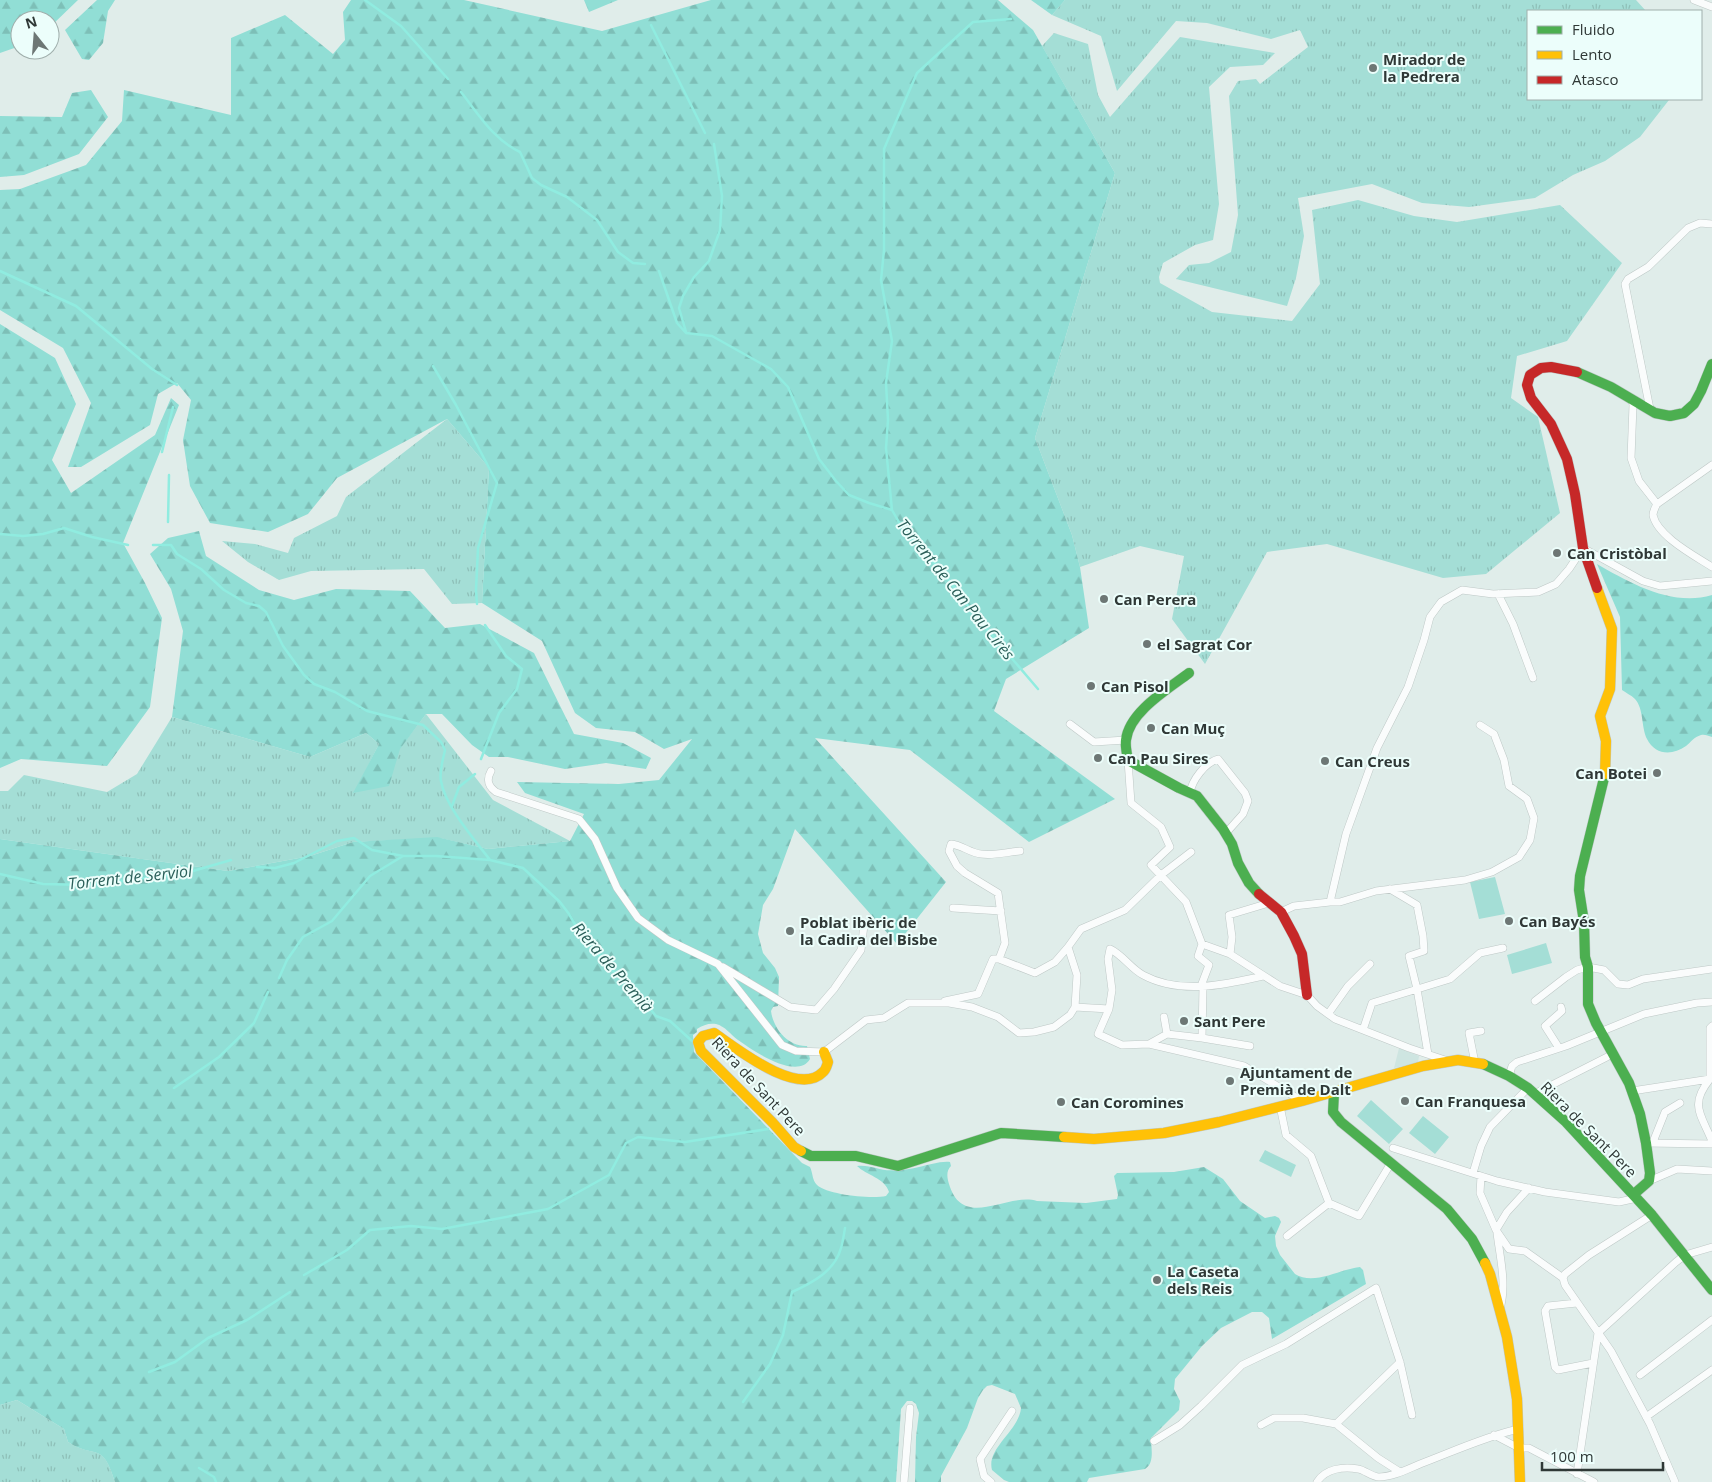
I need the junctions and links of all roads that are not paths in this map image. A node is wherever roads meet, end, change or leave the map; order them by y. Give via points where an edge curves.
1 (1694, 0) edge
2 (1712, 7) edge
3 (1712, 224) edge
4 (1712, 364) edge
5 (1632, 399) junction
6 (1650, 409) junction
7 (1712, 465) edge
8 (1657, 504) junction
9 (1582, 548) junction
10 (1712, 567) edge
11 (1712, 582) edge
12 (1498, 594) junction
13 (1190, 674) dead end
14 (1533, 678) dead end
15 (1070, 724) dead end
16 (1480, 725) dead end
17 (1126, 740) junction
18 (1128, 760) junction
19 (491, 771) dead end
20 (1190, 793) junction
21 (1226, 833) junction
22 (1020, 851) dead end
23 (1191, 852) dead end
24 (1160, 875) junction
25 (1390, 889) junction
26 (1330, 902) junction
27 (1269, 903) junction
28 (953, 908) dead end
29 (1001, 911) junction
30 (1281, 912) junction
31 (864, 925) dead end
32 (1202, 944) junction
33 (1068, 947) junction
34 (1502, 948) dead end
35 (1230, 954) junction
36 (999, 959) junction
37 (718, 964) junction
38 (1370, 964) dead end
39 (1588, 966) junction
40 (1712, 969) edge
41 (1263, 976) junction
42 (1202, 986) junction
43 (1418, 989) junction
44 (1307, 995) junction
45 (1535, 1001) dead end
46 (1712, 1002) edge
47 (935, 1003) junction
48 (1075, 1007) junction
49 (1561, 1007) dead end
50 (1109, 1009) junction
51 (1328, 1014) junction
52 (1164, 1017) dead end
53 (1712, 1026) edge
54 (1362, 1030) junction
55 (1480, 1031) dead end
56 (1600, 1032) junction
57 (1166, 1034) junction
58 (1202, 1038) junction
59 (1149, 1044) junction
60 (1250, 1046) dead end
61 (1559, 1048) junction
62 (824, 1052) junction
63 (1428, 1054) junction
64 (1607, 1056) dead end
65 (1449, 1061) junction
66 (1475, 1063) junction
67 (1509, 1076) junction
68 (1710, 1079) junction
69 (1531, 1091) junction
70 (1632, 1091) junction
71 (1334, 1093) junction
72 (1302, 1101) junction
73 (1680, 1104) dead end
74 (1280, 1106) junction
75 (1649, 1142) junction
76 (1712, 1143) edge
77 (1393, 1148) dead end
78 (1391, 1163) junction
79 (1712, 1171) edge
80 (1473, 1173) junction
81 (1480, 1176) junction
82 (1648, 1181) junction
83 (1529, 1188) junction
84 (1635, 1196) junction
85 (1328, 1203) junction
86 (1652, 1215) junction
87 (1496, 1230) junction
88 (1287, 1236) dead end
89 (1712, 1247) edge
90 (1685, 1255) junction
91 (1563, 1278) junction
92 (1712, 1290) edge
93 (1577, 1303) junction
94 (1500, 1310) junction
95 (1712, 1320) edge
96 (1598, 1333) junction
97 (1400, 1362) junction
98 (1593, 1364) junction
99 (1712, 1370) edge
100 (1640, 1375) dead end
101 (910, 1408) dead end
102 (1012, 1411) dead end
103 (1412, 1415) dead end
104 (1646, 1417) junction
105 (1336, 1424) junction
106 (1261, 1425) dead end
107 (1518, 1428) junction
108 (1494, 1435) junction
109 (1154, 1441) dead end
110 (1519, 1448) junction
111 (1400, 1472) junction
112 (1577, 1474) junction
113 (1378, 1480) edge
114 (904, 1482) edge
115 (990, 1482) edge
116 (1317, 1482) edge
117 (1520, 1482) edge
118 (1594, 1482) edge
119 (1675, 1482) edge

1 - 2 street
3 - 6 street via 1700,223 1688,228 1648,267 1625,284
4 - 6 street via 1691,408 1665,416
5 - 6 street
5 - 8 street via 1631,458 1640,481
5 - 9 street via 1579,373 1553,366 1537,369 1527,381 1528,393 1553,428 1570,468
7 - 8 street
8 - 10 street via 1653,516 1666,536
9 - 11 street via 1643,581 1660,586
9 - 12 street via 1556,584 1538,592
9 - 39 street via 1612,629 1610,689 1600,716 1606,741 1605,775 1579,890
12 - 14 street
12 - 26 street via 1462,590 1441,602 1430,616 1408,687 1377,748 1349,826
13 - 17 street via 1135,717
15 - 17 street via 1094,742
16 - 25 street via 1494,734 1509,786 1527,799 1534,818 1530,840 1518,857 1492,872 1465,880
17 - 18 street
18 - 20 street
18 - 24 street via 1131,803 1161,827 1170,846 1151,866
19 - 37 street via 487,778 489,786 496,792 579,819 595,839 617,888 638,918 668,940
20 - 21 street via 1197,796
20 - 21 street via 1193,782 1210,762 1218,760 1248,801 1243,814
21 - 27 street via 1249,883
22 - 29 street via 979,854 951,844 949,851 957,866 998,893
23 - 24 street
24 - 32 street via 1186,902
24 - 33 street via 1125,910 1081,930
25 - 26 street
25 - 43 street via 1416,905 1424,951 1409,956
26 - 30 street via 1294,906
27 - 30 street
27 - 35 street via 1229,915
28 - 29 street
29 - 36 street via 1005,944
30 - 44 street via 1302,954
31 - 37 street via 861,950 816,1010 790,1007
32 - 35 street
32 - 42 street via 1198,956 1209,966
33 - 36 street via 1055,962 1035,973
33 - 48 street via 1077,976
34 - 43 street via 1480,953 1450,979
35 - 41 street
36 - 47 street via 993,959 978,994
37 - 62 street via 782,1045 796,1051
38 - 51 street via 1348,986
39 - 40 street via 1604,970 1618,984 1628,985 1643,979
39 - 45 street via 1566,977
39 - 56 street via 1588,1004
41 - 42 street
41 - 44 street
42 - 50 street via 1158,983 1110,949 1112,990
42 - 58 street
43 - 54 street via 1372,1004
43 - 63 street
44 - 51 street
46 - 56 street via 1661,1009
47 - 48 street via 972,1007 998,1017 1019,1033 1054,1026
47 - 62 street via 908,1003 884,1018 866,1020
48 - 50 street
49 - 61 street via 1562,1011 1546,1026
50 - 59 street via 1098,1034 1122,1045
51 - 54 street
52 - 57 street
53 - 68 street
54 - 63 street
55 - 66 street via 1469,1033
56 - 61 street
56 - 70 street
57 - 58 street
57 - 59 street
58 - 60 street
59 - 72 street via 1244,1066
61 - 67 street via 1517,1062
62 - 74 street, Riera de Sant Pere via 828,1062 824,1072 812,1079 767,1069 714,1033 703,1036 698,1042 701,1051 794,1147 811,1156 856,1156 898,1166 1001,1134 1094,1140 1156,1134
63 - 65 street
64 - 69 street
65 - 66 street, Riera de Sant Pere
65 - 71 street, Riera de Sant Pere
66 - 67 street, Riera de Sant Pere
67 - 69 street, Riera de Sant Pere
68 - 70 street
68 - 76 street via 1701,1090 1697,1104
69 - 80 street via 1490,1127
69 - 84 street, Riera de Sant Pere via 1566,1122
70 - 75 street
71 - 72 street, Riera de Sant Pere
71 - 78 street via 1333,1112 1341,1122
72 - 74 street, Riera de Sant Pere
73 - 75 street via 1665,1112
74 - 85 street via 1286,1135 1311,1156
75 - 76 street
75 - 82 street
77 - 80 street
78 - 85 street via 1358,1216
78 - 94 street via 1447,1209 1472,1240 1490,1274
79 - 82 street via 1677,1169
80 - 81 street
81 - 83 street
81 - 87 street via 1480,1193
82 - 84 street
83 - 84 street via 1618,1202
83 - 87 street
84 - 86 street, Riera de Sant Pere
85 - 88 street
86 - 90 street, Riera de Sant Pere
86 - 91 street via 1589,1255
87 - 91 street via 1509,1249 1525,1251
87 - 94 street via 1504,1281
89 - 90 street
90 - 92 street, Riera de Sant Pere
90 - 96 street
91 - 93 street via 1564,1285
93 - 96 street
93 - 98 street via 1548,1306 1544,1311 1555,1367 1558,1370
94 - 107 street via 1517,1399
95 - 100 street
96 - 98 street
96 - 104 street via 1612,1351
97 - 103 street
97 - 105 street
97 - 109 street via 1376,1288 1286,1344 1242,1365 1180,1425
98 - 112 street
99 - 104 street
101 - 114 street
102 - 115 street via 980,1459 984,1476
104 - 119 street
105 - 106 street via 1303,1418 1274,1418
105 - 111 street
107 - 108 street
107 - 110 street
108 - 110 street
108 - 111 street
110 - 112 street via 1529,1448
110 - 117 street
111 - 113 street
112 - 118 street
113 - 116 street via 1358,1469 1343,1469 1328,1471

